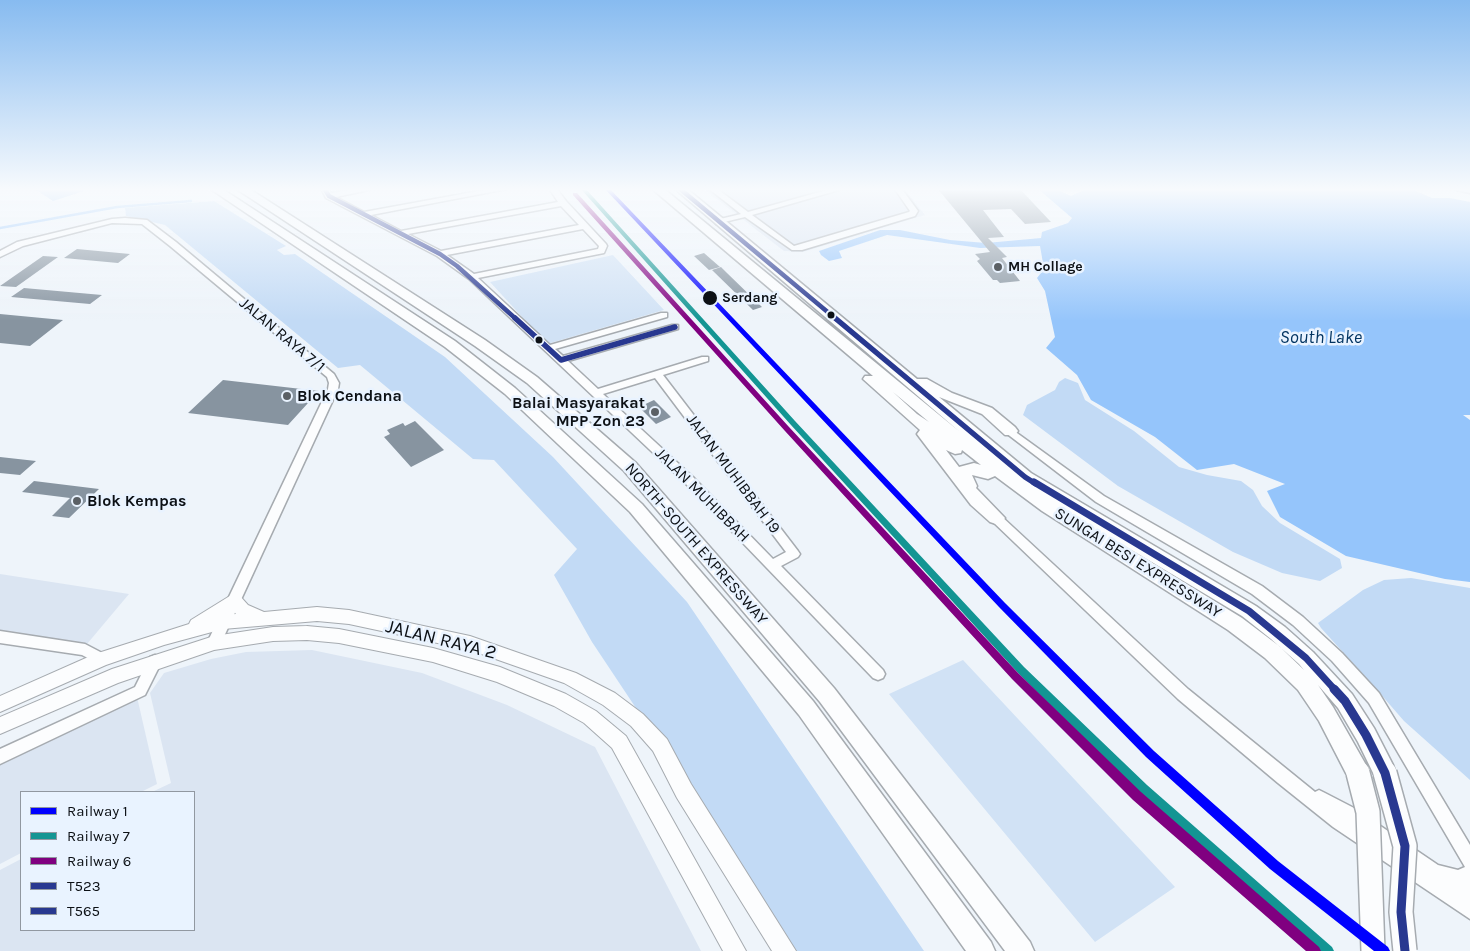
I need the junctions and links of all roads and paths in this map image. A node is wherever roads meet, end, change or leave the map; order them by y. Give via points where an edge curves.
1 (66, 232) edge
2 (158, 232) edge
3 (281, 232) edge
4 (308, 232) edge
5 (405, 232) edge
6 (551, 232) edge
7 (590, 232) edge
8 (710, 232) edge
9 (721, 232) edge
10 (732, 232) edge
11 (770, 232) edge
12 (851, 232) edge
13 (402, 233) joint
14 (729, 239) joint
15 (440, 254) junction
16 (0, 255) edge
17 (472, 278) junction
18 (770, 282) junction
19 (794, 302) junction
20 (664, 315) dead end
21 (676, 327) dead end
22 (549, 348) junction
23 (705, 359) dead end
24 (561, 360) junction
25 (886, 360) junction
26 (657, 374) junction
27 (596, 393) junction
28 (912, 417) junction
29 (1010, 431) junction
30 (997, 455) junction
31 (988, 474) junction
32 (1036, 499) junction
33 (996, 518) junction
34 (772, 565) junction
35 (234, 600) junction
36 (261, 618) junction
37 (222, 622) junction
38 (181, 634) junction
39 (0, 636) edge
40 (214, 643) junction
41 (101, 658) junction
42 (155, 661) junction
43 (878, 674) dead end
44 (0, 704) edge
45 (0, 726) edge
46 (0, 756) edge
47 (1284, 778) junction
48 (1470, 861) edge
49 (1470, 874) edge
50 (1433, 883) junction
51 (1470, 892) edge
52 (1470, 910) edge
53 (735, 951) edge
54 (785, 951) edge
55 (982, 951) edge
56 (1021, 951) edge
57 (1373, 951) edge
58 (1405, 951) edge

1 - 16 street, JALAN RAYA 7/1 via 20,244
2 - 35 street, JALAN RAYA 7/1 via 331,376 334,383
3 - 55 highway, NORTH–SOUTH EXPRESSWAY via 450,344 510,391 636,508 806,708
4 - 56 highway, NORTH–SOUTH EXPRESSWAY via 532,380 630,467 827,695
5 - 13 street
6 - 15 street
7 - 17 street via 603,246 601,252
8 - 18 highway, SUNGAI BESI EXPRESSWAY
9 - 14 highway
10 - 25 highway, SUNGAI BESI EXPRESSWAY
11 - 12 street via 792,248 799,248
13 - 15 street, JALAN MUHIBBAH
14 - 19 highway via 791,292
15 - 17 street, JALAN MUHIBBAH
17 - 22 street, JALAN MUHIBBAH
18 - 19 highway, SUNGAI BESI EXPRESSWAY
18 - 28 highway via 776,292
19 - 32 highway, SUNGAI BESI EXPRESSWAY
20 - 22 street
21 - 24 street
22 - 24 street, JALAN MUHIBBAH
23 - 26 street
24 - 27 street, JALAN MUHIBBAH
25 - 29 highway via 934,389 987,411
25 - 30 highway, SUNGAI BESI EXPRESSWAY
26 - 27 street
26 - 34 street, JALAN MUHIBBAH 19 via 794,554
27 - 34 street, JALAN MUHIBBAH via 689,480
28 - 31 highway
28 - 33 highway via 977,501
29 - 30 highway via 991,419 981,421 980,427
29 - 48 street via 1100,499 1257,590 1298,621 1337,657 1374,698
30 - 58 highway, SUNGAI BESI EXPRESSWAY, bridge via 1054,496 1249,611 1306,658 1345,701 1385,773 1404,846 1401,912
31 - 32 highway
31 - 33 highway via 974,469 964,471 962,478
32 - 57 highway, SUNGAI BESI EXPRESSWAY, bridge via 1235,624 1272,652 1305,684 1326,714 1358,773 1368,812
33 - 47 street via 1183,694
34 - 43 street, JALAN MUHIBBAH
35 - 36 main road via 242,610
35 - 37 street, JALAN RAYA 7/1
35 - 38 main road
36 - 37 main road, JALAN RAYA 2
36 - 54 main road, JALAN RAYA 2 via 317,614 348,617 470,643 570,678 609,699 637,720 660,745 684,791
37 - 38 main road, JALAN RAYA 2
37 - 40 street, JALAN RAYA 7/1
38 - 41 main road, JALAN RAYA 2
39 - 41 street via 85,650
40 - 42 main road, JALAN RAYA 2
40 - 53 main road, JALAN RAYA 2 via 273,634 338,636 414,651 500,675 560,700 590,717 619,742
41 - 44 main road, JALAN RAYA 2
42 - 45 main road, JALAN RAYA 2
42 - 46 street via 140,691
47 - 49 street via 1348,814 1434,872 1458,879
47 - 50 street via 1339,821
50 - 51 street via 1467,894
50 - 52 street

